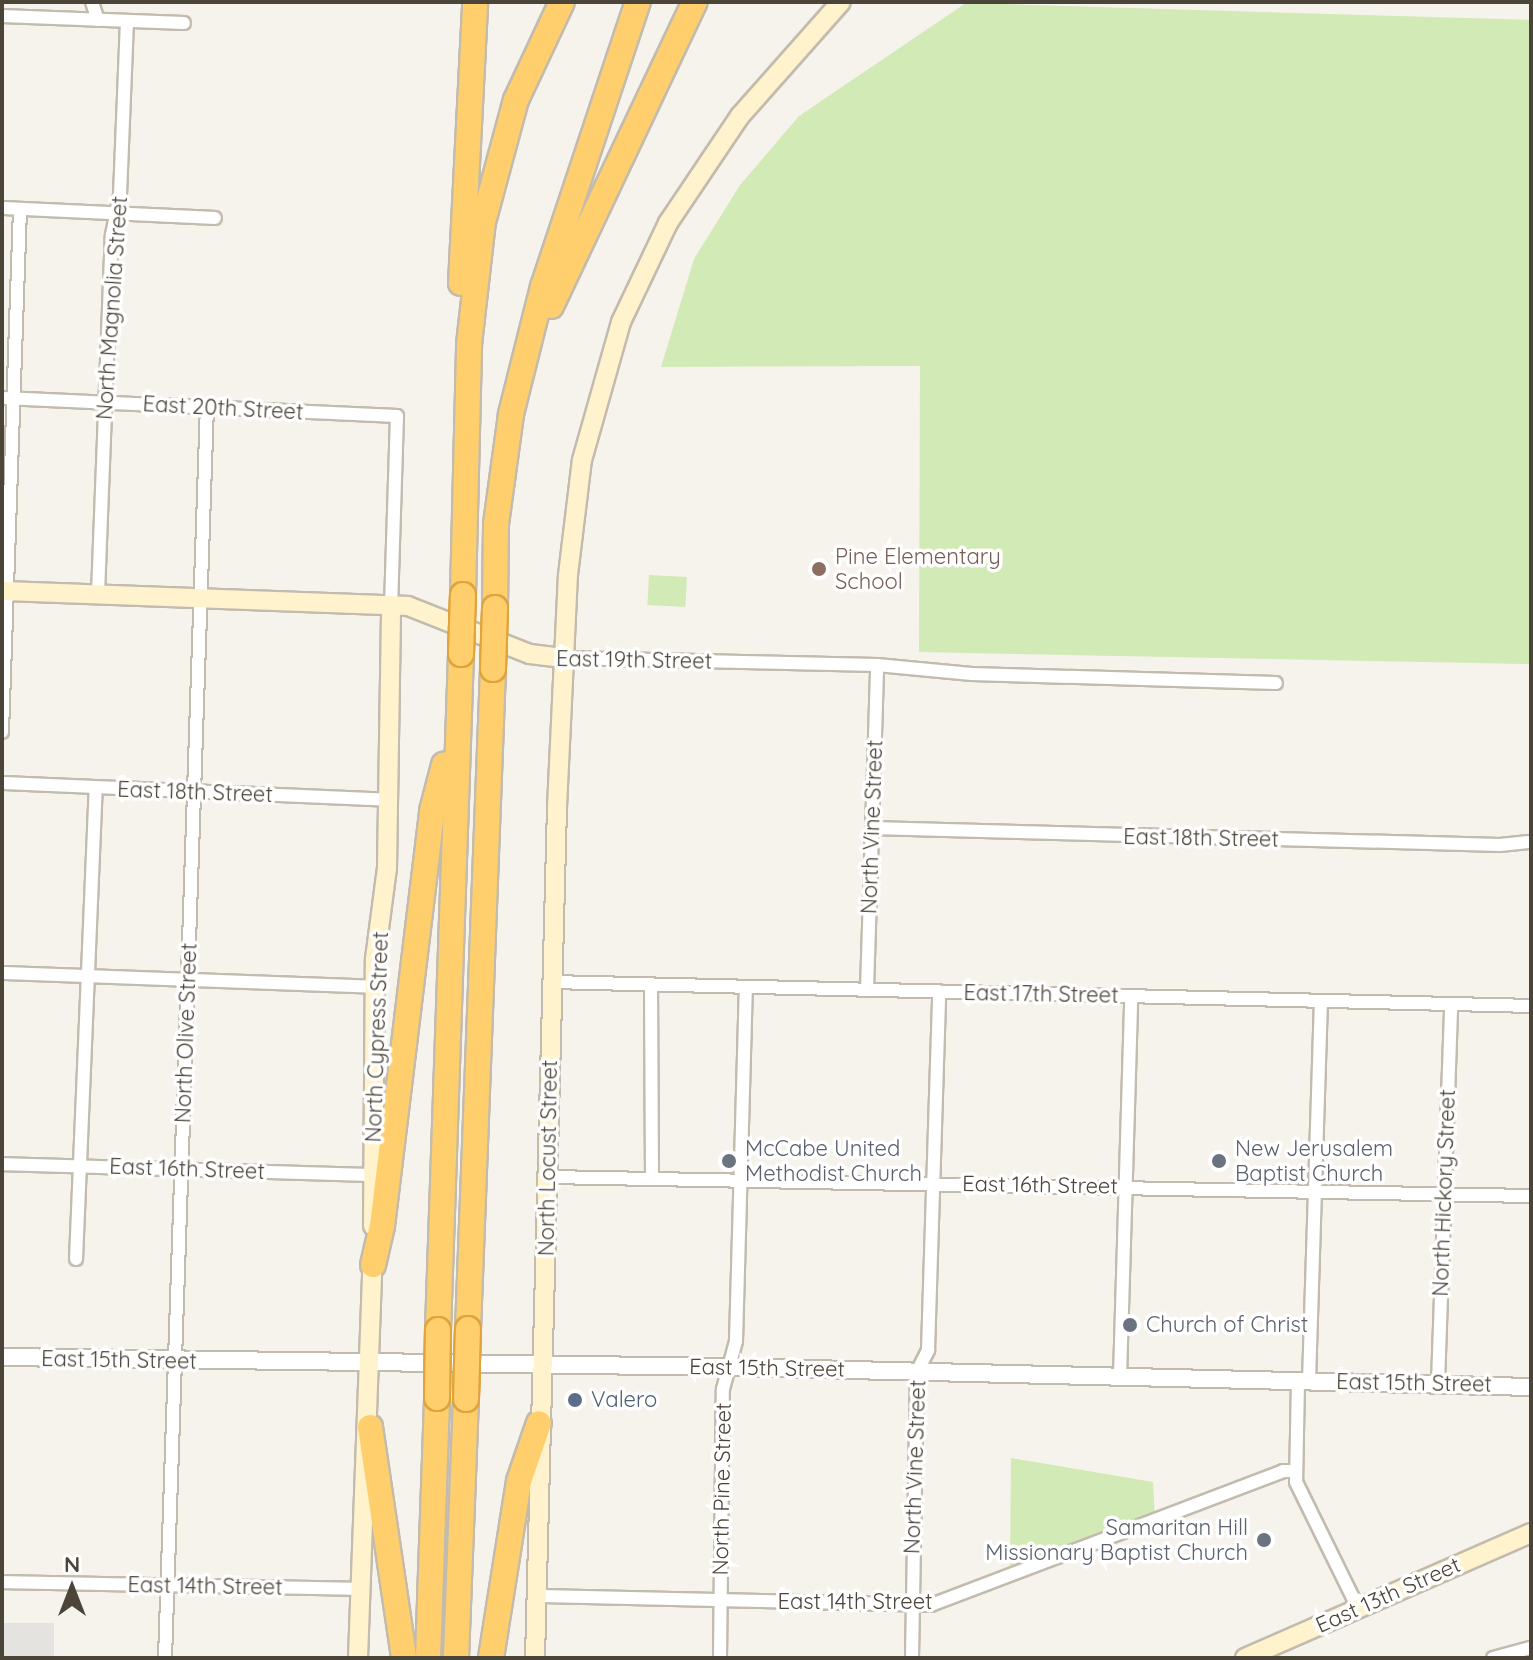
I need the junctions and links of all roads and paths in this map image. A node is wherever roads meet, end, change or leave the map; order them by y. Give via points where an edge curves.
1 (92, 2) edge
2 (475, 2) edge
3 (562, 2) edge
4 (638, 2) edge
5 (695, 2) edge
6 (841, 2) edge
7 (2, 16) edge
8 (98, 20) junction
9 (127, 22) junction
10 (184, 23) dead end
11 (2, 208) edge
12 (20, 209) junction
13 (116, 213) junction
14 (215, 218) dead end
15 (469, 344) junction
16 (529, 351) junction
17 (8, 398) edge
18 (106, 403) junction
19 (207, 407) junction
20 (397, 416) joint
21 (4, 591) edge
22 (98, 594) junction
23 (200, 599) junction
24 (391, 605) junction
25 (565, 658) junction
26 (877, 665) junction
27 (1276, 683) dead end
28 (459, 703) junction
29 (2, 732) edge
30 (2, 783) edge
31 (96, 787) junction
32 (194, 791) junction
33 (388, 800) junction
34 (872, 828) junction
35 (1531, 842) edge
36 (2, 973) edge
37 (88, 977) junction
38 (188, 980) junction
39 (551, 982) junction
40 (651, 985) junction
41 (375, 987) junction
42 (746, 987) junction
43 (867, 990) junction
44 (939, 991) junction
45 (1131, 996) junction
46 (1321, 1001) junction
47 (1451, 1004) junction
48 (1531, 1006) edge
49 (2, 1164) edge
50 (80, 1166) junction
51 (181, 1169) junction
52 (373, 1175) junction
53 (549, 1177) junction
54 (652, 1177) junction
55 (741, 1178) junction
56 (933, 1182) junction
57 (1125, 1187) junction
58 (1315, 1192) junction
59 (1444, 1195) junction
60 (1531, 1196) edge
61 (76, 1259) dead end
62 (373, 1265) junction
63 (2, 1357) edge
64 (175, 1361) junction
65 (371, 1363) junction
66 (540, 1366) junction
67 (730, 1367) junction
68 (917, 1372) junction
69 (1120, 1377) junction
70 (1304, 1381) junction
71 (1438, 1383) junction
72 (1531, 1387) edge
73 (539, 1423) junction
74 (370, 1427) junction
75 (1294, 1471) junction
76 (1531, 1533) edge
77 (2, 1582) edge
78 (167, 1585) junction
79 (360, 1589) junction
80 (536, 1596) junction
81 (721, 1602) junction
82 (911, 1603) junction
83 (1358, 1608) junction
84 (1531, 1648) edge
85 (165, 1658) edge
86 (358, 1658) edge
87 (404, 1658) edge
88 (428, 1658) edge
89 (456, 1658) edge
90 (491, 1658) edge
91 (535, 1658) edge
92 (720, 1658) edge
93 (912, 1658) edge
94 (1245, 1658) edge
95 (1493, 1658) edge

1 - 8 street
2 - 15 highway via 461,303
3 - 15 highway via 532,61 503,143 483,222
4 - 16 highway via 543,287
5 - 16 highway
6 - 25 main road, North Locust Street via 776,72 707,160 668,223 621,322 582,460
7 - 8 street
8 - 9 street
9 - 10 street
9 - 13 street, North Magnolia Street
11 - 12 street
12 - 13 street
12 - 17 street
13 - 14 street
13 - 18 street, North Magnolia Street
15 - 28 highway, bridge
16 - 89 highway, bridge via 504,445
17 - 18 street, East 20th Street
17 - 21 street
18 - 19 street, East 20th Street
18 - 22 street, North Magnolia Street
19 - 20 street, East 20th Street
19 - 23 street, North Olive Street
20 - 24 street, North Cypress Street
21 - 22 main road, East 19th Street
21 - 29 street
22 - 23 main road, East 19th Street
23 - 24 main road, East 19th Street
23 - 32 street, North Olive Street
24 - 25 main road, East 19th Street via 435,613 530,654
24 - 33 main road, North Cypress Street
25 - 26 street, East 19th Street
25 - 39 main road, North Locust Street
26 - 27 street, East 19th Street via 972,674
26 - 34 street, North Vine Street
28 - 62 highway via 432,811
28 - 88 highway, bridge
30 - 31 street, East 18th Street
31 - 32 street, East 18th Street
31 - 37 street
32 - 33 street, East 18th Street
32 - 38 street, North Olive Street
33 - 41 main road, North Cypress Street
34 - 35 street, East 18th Street
34 - 43 street, North Vine Street
36 - 37 street
37 - 38 street
37 - 50 street
38 - 41 street
38 - 51 street, North Olive Street
39 - 40 street, East 17th Street
39 - 53 main road, North Locust Street
40 - 42 street, East 17th Street
40 - 54 street
41 - 52 main road, North Cypress Street
42 - 43 street, East 17th Street
42 - 55 street, North Pine Street
43 - 44 street, East 17th Street
44 - 45 street, East 17th Street
44 - 56 street, North Vine Street
45 - 46 street, East 17th Street
45 - 57 street
46 - 47 street, East 17th Street
46 - 58 street
47 - 48 street, East 17th Street
47 - 59 street, North Hickory Street
49 - 50 street, East 16th Street
50 - 51 street, East 16th Street
50 - 61 street
51 - 52 street, East 16th Street
51 - 64 street, North Olive Street
52 - 62 main road, North Cypress Street
53 - 54 street, East 16th Street
53 - 66 main road, North Locust Street
54 - 55 street, East 16th Street
55 - 56 street, East 16th Street
55 - 67 street, North Pine Street via 736,1341
56 - 57 street, East 16th Street
56 - 68 street, North Vine Street via 928,1350
57 - 58 street, East 16th Street
57 - 69 street
58 - 59 street, East 16th Street
58 - 70 street
59 - 60 street, East 16th Street
59 - 71 street, North Hickory Street
62 - 65 main road, North Cypress Street
63 - 64 street, East 15th Street
64 - 65 street, East 15th Street
64 - 78 street, North Olive Street
65 - 66 street, East 15th Street
65 - 74 main road, North Cypress Street
66 - 67 street, East 15th Street
66 - 73 main road, North Locust Street
67 - 68 street, East 15th Street
67 - 81 street, North Pine Street via 723,1389
68 - 69 street, East 15th Street
68 - 82 street, North Vine Street
69 - 70 street, East 15th Street
70 - 71 street, East 15th Street
70 - 75 street
71 - 72 street, East 15th Street
73 - 80 main road, North Locust Street
73 - 90 highway via 519,1481
74 - 79 main road, North Cypress Street
74 - 87 highway
75 - 82 street, East 14th Street via 940,1602
75 - 83 street
76 - 83 main road, East 13th Street
77 - 78 street, East 14th Street
78 - 79 street, East 14th Street
78 - 85 street, North Olive Street
79 - 86 main road, North Cypress Street
80 - 81 street, East 14th Street
80 - 91 main road, North Locust Street
81 - 82 street, East 14th Street
81 - 92 street, North Pine Street
82 - 93 street, North Vine Street
83 - 94 main road, East 13th Street
84 - 95 street

